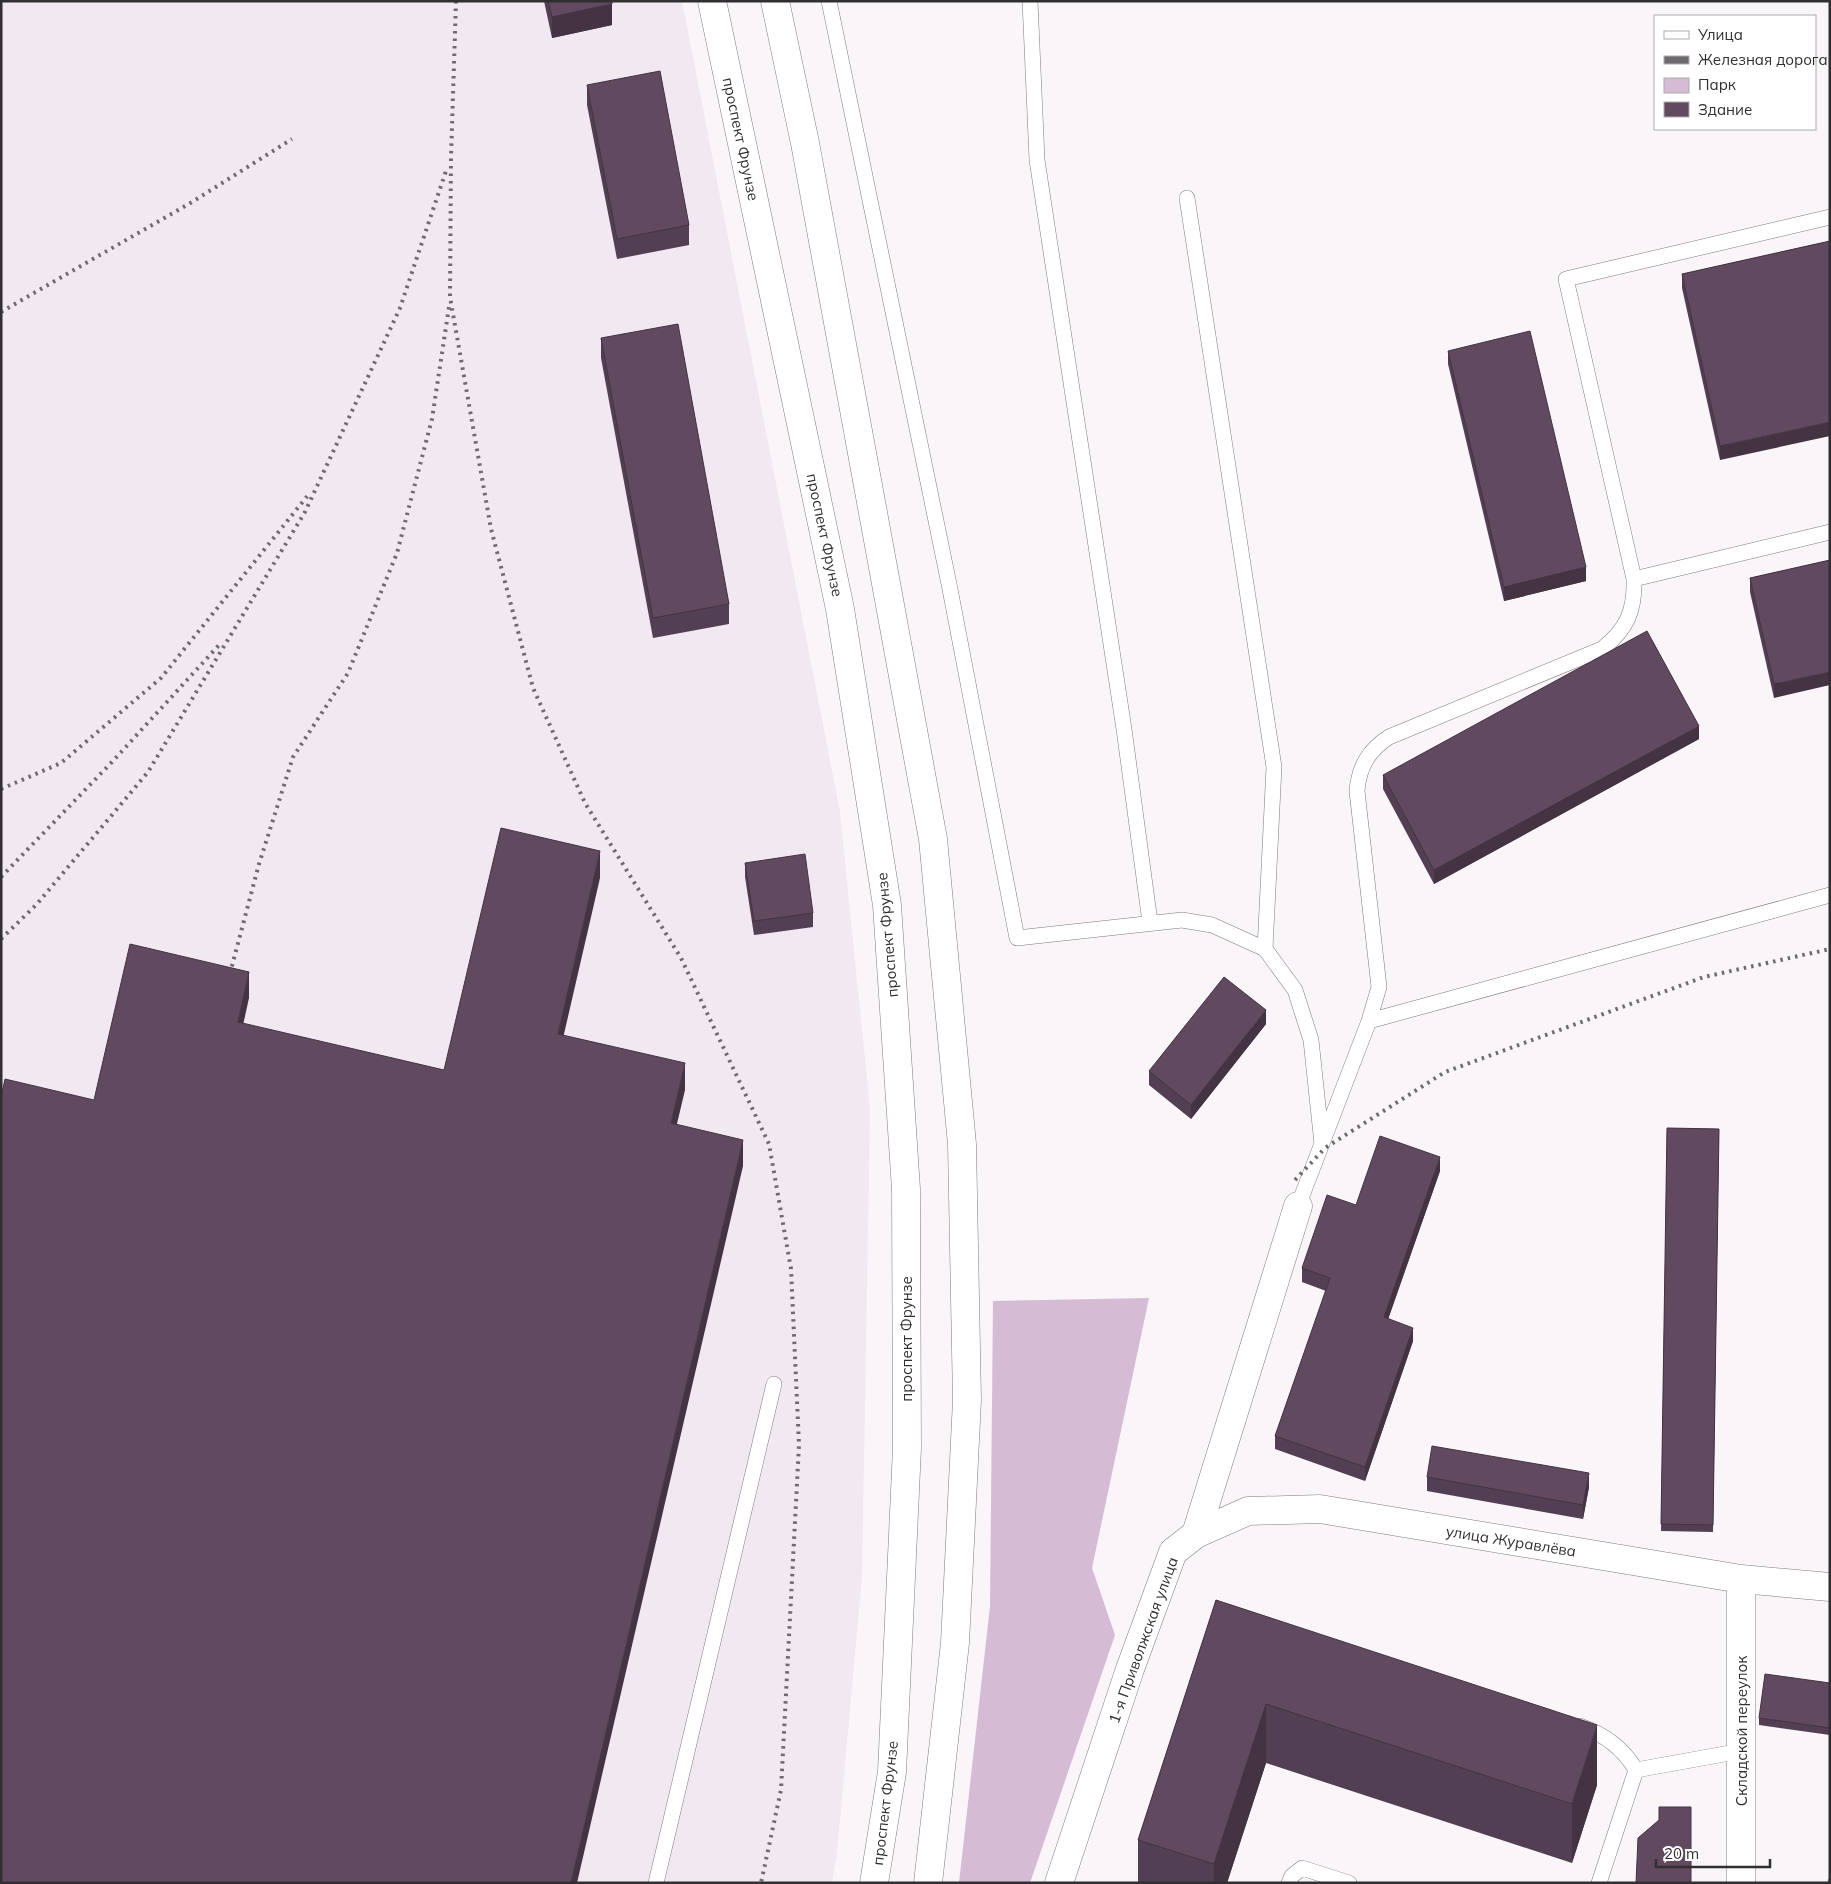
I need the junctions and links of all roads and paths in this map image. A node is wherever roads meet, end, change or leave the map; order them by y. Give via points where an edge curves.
1 (712, 1) edge
2 (775, 1) edge
3 (829, 1) edge
4 (1030, 1) edge
5 (1187, 198) dead end
6 (1830, 217) edge
7 (1830, 532) edge
8 (1634, 578) junction
9 (1830, 895) edge
10 (1150, 922) junction
11 (1265, 949) junction
12 (1370, 1022) junction
13 (1322, 1144) junction
14 (1298, 1206) joint
15 (774, 1384) dead end
16 (1196, 1534) junction
17 (1741, 1578) junction
18 (1830, 1587) edge
19 (1567, 1721) edge
20 (1741, 1751) junction
21 (1636, 1770) junction
22 (1830, 1877) edge
23 (656, 1883) edge
24 (874, 1883) edge
25 (928, 1883) edge
26 (1060, 1883) edge
27 (1289, 1883) edge
28 (1349, 1883) edge
29 (1598, 1883) edge
30 (1741, 1883) edge
31 (1829, 1883) edge

1 - 24 main road, проспект Фрунзе via 840,609 887,905 906,1189 906,1448 892,1772
2 - 25 main road via 933,839 962,1144 967,1400 955,1643
3 - 10 lane via 949,584 1017,938
4 - 10 lane via 1037,160 1124,729
5 - 11 lane via 1274,767
6 - 8 lane via 1566,279
7 - 8 lane
8 - 12 lane via 1635,599 1628,618 1619,635 1602,648 1390,737 1376,746 1365,760 1358,775 1357,791 1379,987
9 - 12 lane
10 - 11 lane via 1182,920 1212,925
11 - 13 lane via 1295,990 1311,1040
12 - 13 lane
13 - 14 lane
14 - 16 main road
15 - 23 lane
16 - 17 main road, улица Журавлёва via 1248,1511 1320,1509
16 - 26 main road, 1-я Приволжская улица via 1173,1552 1130,1669
17 - 18 main road, улица Журавлёва
17 - 20 main road, Складской переулок
19 - 21 lane via 1594,1731 1613,1743 1627,1755
20 - 21 lane
20 - 30 main road, Складской переулок
21 - 29 lane
22 - 31 path
27 - 28 lane via 1302,1868

